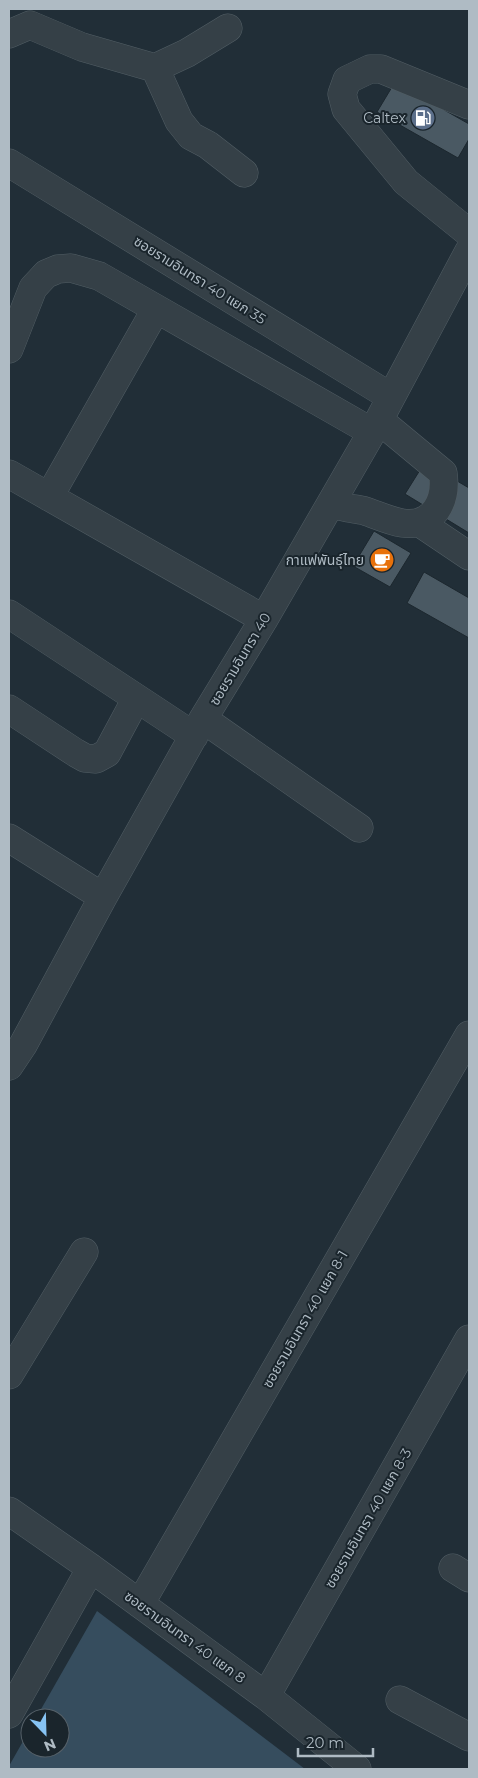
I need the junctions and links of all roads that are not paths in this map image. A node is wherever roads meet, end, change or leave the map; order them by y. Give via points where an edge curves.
1 (228, 28) dead end
2 (9, 34) edge
3 (156, 68) junction
4 (469, 105) edge
5 (9, 163) edge
6 (244, 173) dead end
7 (469, 233) edge
8 (469, 251) edge
9 (460, 290) edge
10 (156, 308) junction
11 (9, 349) edge
12 (381, 417) junction
13 (9, 474) edge
14 (49, 497) junction
15 (332, 502) junction
16 (420, 523) junction
17 (469, 556) edge
18 (9, 614) edge
19 (264, 619) junction
20 (136, 699) junction
21 (9, 709) edge
22 (198, 728) junction
23 (359, 828) dead end
24 (9, 838) edge
25 (103, 897) junction
26 (469, 1035) edge
27 (13, 1049) edge
28 (84, 1252) dead end
29 (469, 1339) edge
30 (9, 1375) edge
31 (9, 1512) edge
32 (91, 1568) junction
33 (140, 1604) junction
34 (266, 1696) junction
35 (400, 1700) dead end
36 (9, 1714) edge
37 (469, 1737) edge
38 (348, 1766) edge

1 - 3 street
2 - 3 street via 30,25 82,47
3 - 6 street via 179,121 191,136
4 - 7 street via 381,69 370,69 347,80 342,94 346,109 406,182
5 - 12 street, ซอยรามอินทรา 40 แยก 35
8 - 9 street, ซอยรามอินทรา 40
9 - 12 street, ซอยรามอินทรา 40
10 - 11 street via 100,276 71,268 58,269 46,274 34,288
10 - 12 street
10 - 14 street
12 - 15 street, ซอยรามอินทรา 40
12 - 16 street via 443,472 441,498 435,513
13 - 14 street
14 - 19 street
15 - 16 street via 402,523
15 - 19 street, ซอยรามอินทรา 40
16 - 17 street
18 - 20 street
19 - 22 street, ซอยรามอินทรา 40
20 - 21 street via 107,753 96,759 76,753
20 - 22 street
22 - 23 street
22 - 25 street, ซอยรามอินทรา 40
24 - 25 street
25 - 27 street, ซอยรามอินทรา 40
26 - 33 street, ซอยรามอินทรา 40 แยก 8-1
28 - 30 street
29 - 34 street, ซอยรามอินทรา 40 แยก 8-3
31 - 32 street, ซอยรามอินทรา 40 แยก 8
32 - 33 street, ซอยรามอินทรา 40 แยก 8
32 - 36 street
33 - 34 street, ซอยรามอินทรา 40 แยก 8
34 - 38 street, ซอยรามอินทรา 40 แยก 8
35 - 37 street

